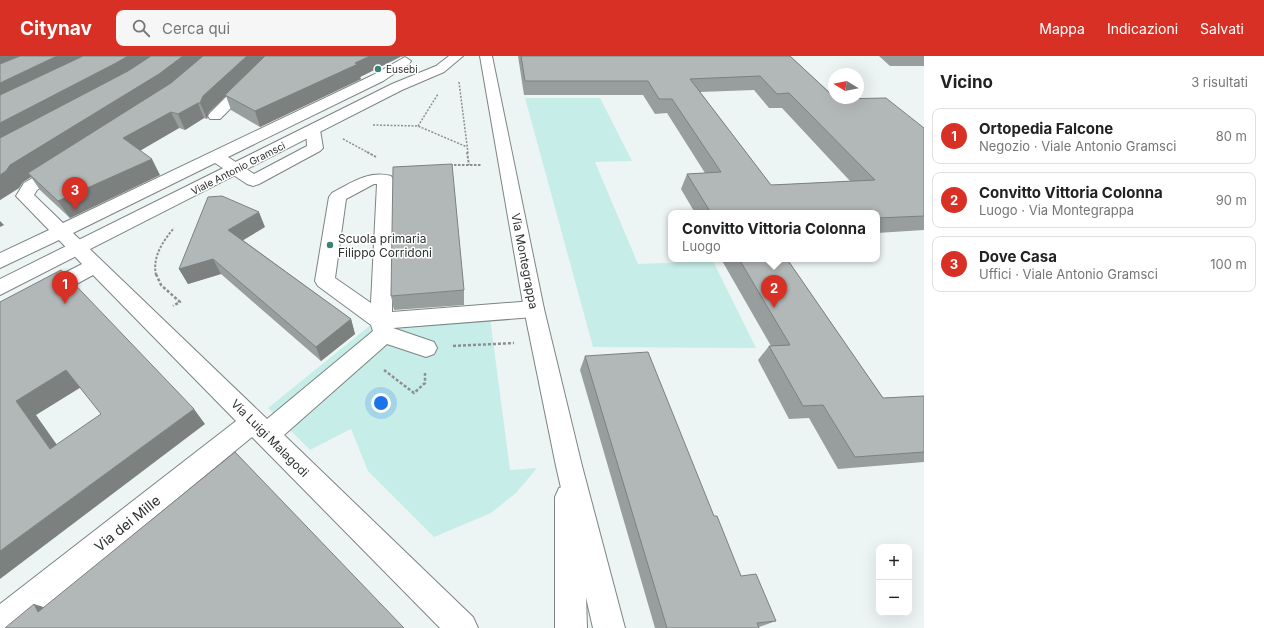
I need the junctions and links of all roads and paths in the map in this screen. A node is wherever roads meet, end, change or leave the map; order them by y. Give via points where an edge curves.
1 (277, 56) edge
2 (457, 56) edge
3 (486, 56) edge
4 (405, 61) dead end
5 (428, 61) dead end
6 (459, 79) dead end
7 (397, 87) junction
8 (438, 93) dead end
9 (314, 109) junction
10 (215, 116) dead end
11 (334, 120) junction
12 (367, 125) dead end
13 (418, 126) junction
14 (338, 136) dead end
15 (467, 148) junction
16 (216, 157) junction
17 (377, 157) dead end
18 (73, 160) edge
19 (469, 165) junction
20 (448, 166) edge
21 (483, 166) dead end
22 (235, 169) junction
23 (180, 223) dead end
24 (61, 232) junction
25 (78, 248) junction
26 (0, 262) edge
27 (95, 265) junction
28 (0, 288) edge
29 (180, 302) dead end
30 (534, 310) junction
31 (0, 316) edge
32 (383, 327) junction
33 (541, 341) junction
34 (426, 348) junction
35 (363, 353) junction
36 (260, 428) junction
37 (569, 466) junction
38 (0, 624) edge
39 (462, 628) edge
40 (571, 628) edge
41 (609, 628) edge

1 - 10 main road
2 - 7 main road via 440,69
3 - 30 main road, Via Montegrappa
4 - 9 main road via 378,78
5 - 7 main road
6 - 15 path
7 - 11 main road
8 - 13 path
9 - 11 main road
9 - 16 main road
11 - 22 main road via 313,130 315,148 253,181
12 - 13 path
13 - 15 path
14 - 17 path
15 - 19 path
16 - 22 main road
16 - 24 main road
18 - 24 main road via 30,187 25,196
19 - 20 path
19 - 21 path
22 - 25 main road, Viale Antonio Gramsci
23 - 29 path via 173,228 160,247 154,265 160,284
24 - 25 main road
24 - 26 main road
25 - 27 main road, Via Luigi Malagodi
25 - 28 main road, Viale Antonio Gramsci
27 - 31 main road
27 - 36 main road, Via Luigi Malagodi
30 - 32 main road
30 - 33 main road, Via Montegrappa
32 - 32 main road via 385,178 371,179 338,197 325,281
32 - 34 main road
32 - 35 main road, Via dei Mille
33 - 34 path
33 - 37 main road, Via Montegrappa
34 - 35 path via 425,383 414,393
35 - 36 main road, Via dei Mille
36 - 38 main road, Via dei Mille
36 - 39 main road, Via Luigi Malagodi
37 - 40 main road
37 - 41 main road

